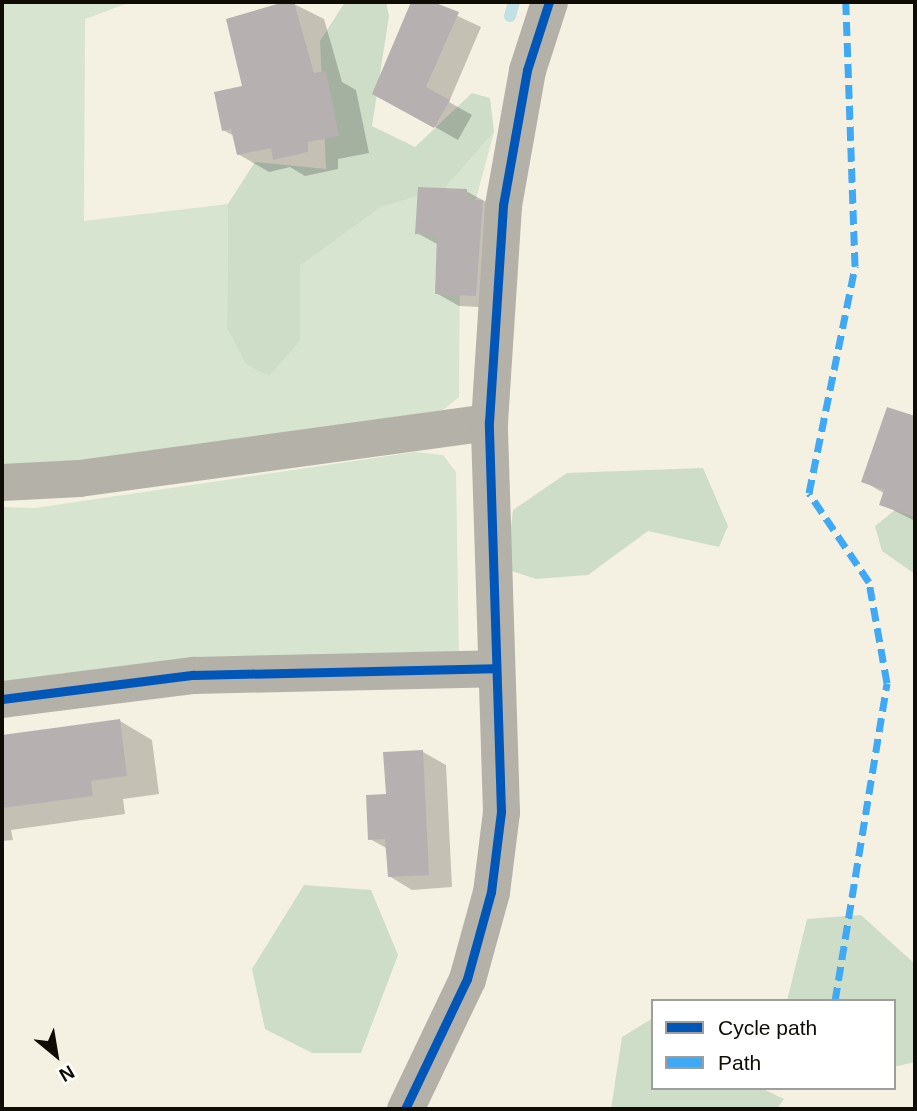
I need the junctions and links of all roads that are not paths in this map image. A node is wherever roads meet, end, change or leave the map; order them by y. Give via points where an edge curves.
1 (549, 2) edge
2 (489, 422) junction
3 (2, 482) edge
4 (495, 668) junction
5 (2, 699) edge
6 (405, 1109) edge

1 - 2 street via 527,70 503,205
2 - 3 street via 79,478
2 - 4 street
4 - 5 street via 193,675
4 - 6 street via 502,812 491,892 467,979

